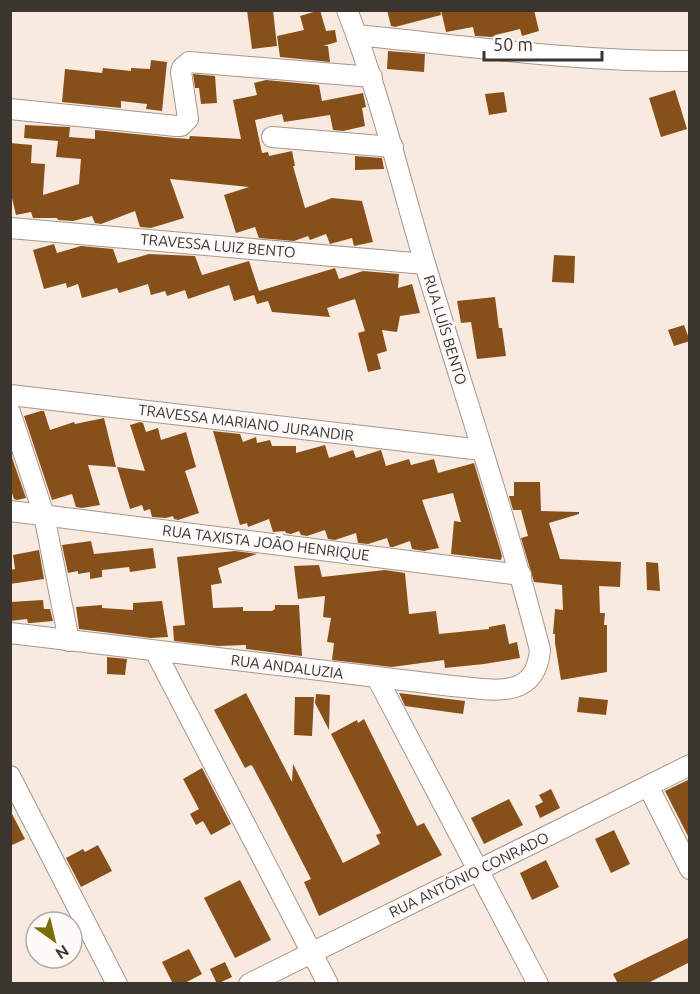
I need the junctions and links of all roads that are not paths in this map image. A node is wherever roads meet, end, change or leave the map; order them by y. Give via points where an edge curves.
1 (347, 10) edge
2 (357, 35) junction
3 (690, 61) edge
4 (372, 77) junction
5 (10, 109) edge
6 (272, 136) dead end
7 (393, 147) junction
8 (10, 228) edge
9 (425, 264) junction
10 (10, 395) edge
11 (10, 412) edge
12 (482, 450) junction
13 (10, 511) edge
14 (44, 515) junction
15 (520, 575) junction
16 (10, 633) edge
17 (69, 641) junction
18 (540, 650) joint
19 (155, 651) junction
20 (377, 678) junction
21 (690, 765) edge
22 (10, 776) edge
23 (648, 786) junction
24 (690, 869) edge
25 (480, 870) junction
26 (312, 952) junction
27 (117, 984) edge
28 (249, 984) edge
29 (328, 984) edge
30 (538, 984) edge

1 - 2 street, RUA LUÍS BENTO
2 - 3 street via 635,61
2 - 4 street, RUA LUÍS BENTO
4 - 5 street via 189,62 181,72 188,119 176,126
4 - 7 street, RUA LUÍS BENTO
6 - 7 street
7 - 9 street, RUA LUÍS BENTO
8 - 9 street, TRAVESSA LUIZ BENTO
9 - 12 street, RUA LUÍS BENTO
10 - 12 street, TRAVESSA MARIANO JURANDIR
11 - 14 street
12 - 15 street, RUA LUÍS BENTO
13 - 14 street, RUA TAXISTA JOÃO HENRIQUE
14 - 15 street, RUA TAXISTA JOÃO HENRIQUE
14 - 17 street
15 - 18 street, RUA LUÍS BENTO
16 - 17 street, RUA ANDALUZIA
17 - 19 street, RUA ANDALUZIA
18 - 20 street, RUA ANDALUZIA via 532,677 506,690
19 - 20 street, RUA ANDALUZIA
19 - 26 street
20 - 25 street
21 - 23 street, RUA ANTÔNIO CONRADO
22 - 27 street
23 - 24 street
23 - 25 street, RUA ANTÔNIO CONRADO
25 - 26 street, RUA ANTÔNIO CONRADO
25 - 30 street
26 - 28 street, RUA ANTÔNIO CONRADO
26 - 29 street

